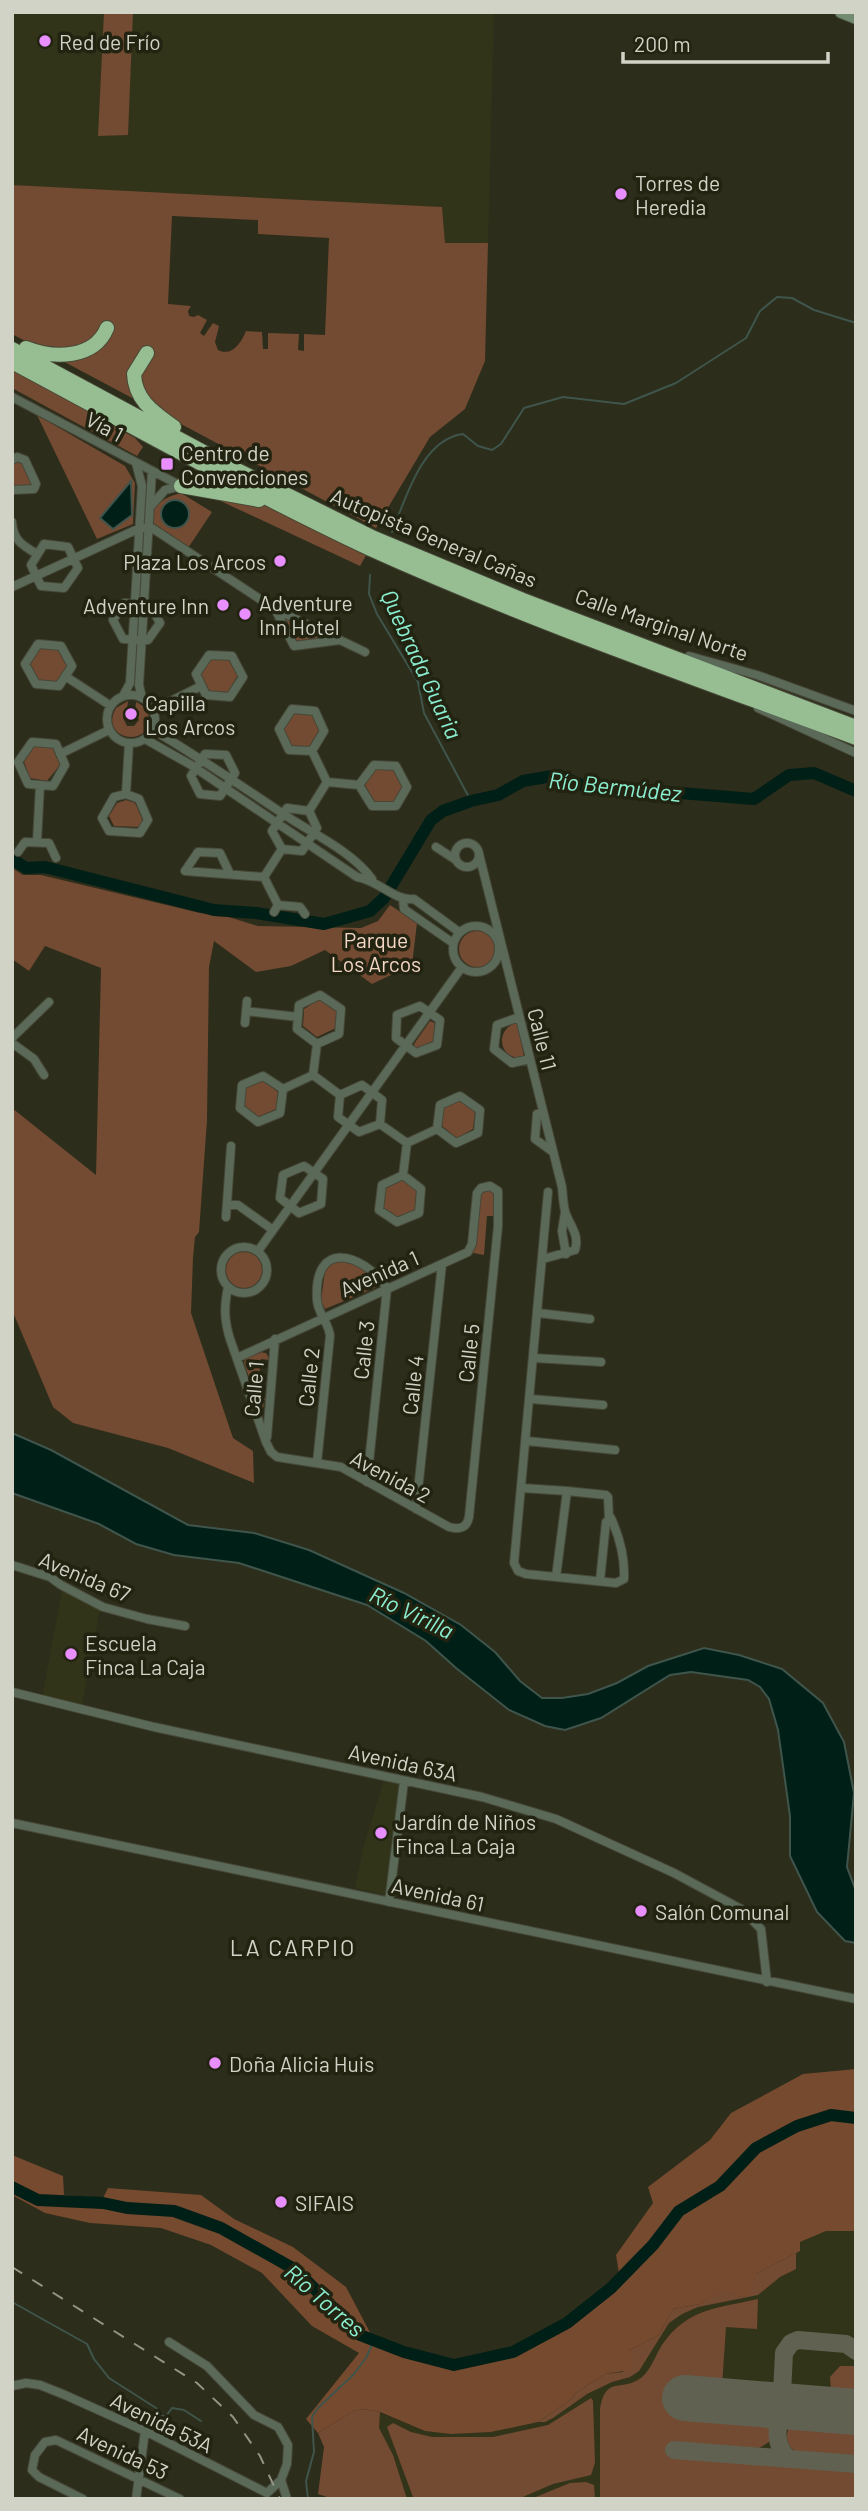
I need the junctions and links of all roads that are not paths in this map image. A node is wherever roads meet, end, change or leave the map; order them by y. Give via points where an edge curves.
1 (841, 12) edge
2 (856, 18) edge
3 (107, 328) dead end
4 (12, 341) edge
5 (12, 349) edge
6 (147, 353) dead end
7 (15, 364) edge
8 (12, 397) edge
9 (12, 460) edge
10 (136, 463) junction
11 (152, 471) junction
12 (181, 486) junction
13 (12, 490) edge
14 (275, 503) junction
15 (149, 509) junction
16 (12, 522) edge
17 (144, 528) junction
18 (374, 538) junction
19 (37, 554) junction
20 (74, 559) junction
21 (457, 573) junction
22 (36, 576) junction
23 (12, 587) edge
24 (139, 604) junction
25 (275, 609) junction
26 (343, 639) junction
27 (137, 640) junction
28 (365, 652) dead end
29 (65, 676) junction
30 (712, 684) junction
31 (201, 685) junction
32 (122, 696) junction
33 (142, 698) junction
34 (111, 706) junction
35 (153, 710) junction
36 (856, 711) edge
37 (856, 727) edge
38 (109, 730) junction
39 (152, 730) junction
40 (856, 738) edge
41 (145, 739) junction
42 (129, 743) junction
43 (312, 751) junction
44 (856, 753) edge
45 (61, 754) junction
46 (202, 758) junction
47 (195, 768) junction
48 (232, 778) junction
49 (327, 782) junction
50 (40, 785) junction
51 (359, 785) junction
52 (225, 789) junction
53 (126, 794) junction
54 (309, 811) junction
55 (284, 813) junction
56 (276, 824) junction
57 (314, 833) junction
58 (37, 842) junction
59 (307, 844) junction
60 (436, 847) dead end
61 (282, 849) junction
62 (18, 852) dead end
63 (479, 854) junction
64 (56, 858) dead end
65 (457, 861) junction
66 (230, 874) junction
67 (264, 877) junction
68 (373, 880) junction
69 (402, 899) junction
70 (494, 912) junction
71 (305, 914) dead end
72 (489, 930) junction
73 (459, 932) junction
74 (453, 943) junction
75 (494, 962) junction
76 (462, 967) junction
77 (509, 975) junction
78 (247, 1001) dead end
79 (49, 1002) dead end
80 (246, 1011) junction
81 (429, 1013) junction
82 (298, 1017) junction
83 (519, 1017) junction
84 (245, 1023) dead end
85 (12, 1040) edge
86 (317, 1044) junction
87 (406, 1045) junction
88 (530, 1059) junction
89 (44, 1075) dead end
90 (313, 1075) junction
91 (283, 1089) junction
92 (372, 1092) junction
93 (340, 1095) junction
94 (543, 1113) junction
95 (380, 1124) junction
96 (349, 1125) junction
97 (437, 1129) junction
98 (407, 1143) junction
99 (231, 1146) dead end
100 (553, 1152) junction
101 (314, 1173) junction
102 (403, 1175) junction
103 (490, 1186) joint
104 (548, 1192) dead end
105 (227, 1205) junction
106 (290, 1206) junction
107 (226, 1217) dead end
108 (273, 1230) junction
109 (258, 1251) junction
110 (542, 1259) junction
111 (442, 1264) junction
112 (228, 1287) junction
113 (387, 1288) junction
114 (538, 1313) junction
115 (323, 1317) junction
116 (590, 1319) dead end
117 (275, 1339) junction
118 (237, 1357) junction
119 (534, 1357) junction
120 (601, 1362) dead end
121 (531, 1399) junction
122 (603, 1405) dead end
123 (527, 1441) junction
124 (266, 1442) junction
125 (615, 1450) dead end
126 (317, 1463) junction
127 (367, 1482) junction
128 (522, 1488) junction
129 (567, 1491) junction
130 (416, 1509) junction
131 (609, 1518) junction
132 (463, 1527) joint
133 (12, 1565) edge
134 (556, 1577) junction
135 (600, 1581) junction
136 (185, 1626) dead end
137 (12, 1692) edge
138 (404, 1781) junction
139 (12, 1823) edge
140 (389, 1902) junction
141 (767, 1982) junction
142 (856, 1999) edge
143 (169, 2342) dead end
144 (12, 2386) edge
145 (145, 2431) junction
146 (138, 2480) junction
147 (281, 2480) junction
148 (266, 2496) edge
149 (83, 2499) edge
150 (136, 2499) edge
151 (180, 2499) edge
152 (287, 2499) edge

1 - 2 main road
3 - 4 highway via 98,342 66,355 38,353
5 - 18 highway, Autopista General Cañas
6 - 18 highway via 136,367 134,381 140,398 157,415 196,443
7 - 14 highway, Autopista General Cañas
8 - 10 street, Vía 1
9 - 13 street via 25,460 36,484 34,489
10 - 11 street, Vía 1
10 - 17 street
11 - 12 street, Vía 1
11 - 15 street
12 - 14 highway
12 - 15 street via 165,490
14 - 30 highway, Autopista General Cañas via 525,615
15 - 17 street
16 - 19 street via 19,543
17 - 20 street
17 - 24 street
17 - 25 street via 152,528
18 - 21 highway, Autopista General Cañas
19 - 20 street via 44,544 68,547
19 - 22 street via 30,565
20 - 22 street
20 - 22 street via 78,568 64,588 41,586
21 - 36 street, Calle Marginal Norte
21 - 37 highway, Autopista General Cañas
22 - 23 street
24 - 27 street
24 - 27 street via 150,605 160,623 148,640
24 - 27 street via 124,603 113,620 123,639
25 - 26 street
25 - 26 street via 294,646
26 - 28 street
27 - 32 street via 130,683
27 - 33 street
29 - 29 street via 72,666 61,646 38,644 26,664 36,684 59,686
29 - 34 street
30 - 40 highway, Autopista General Cañas
30 - 44 street
31 - 31 street via 206,695 230,697 243,677 232,656 209,655 196,674
31 - 35 street
32 - 33 street
32 - 34 street
33 - 35 street
34 - 38 street
35 - 39 street
38 - 42 street
38 - 45 street
39 - 41 street
39 - 46 street
41 - 42 street
41 - 47 street
42 - 53 street
43 - 43 street via 324,731 315,711 292,709 279,729 289,750
43 - 49 street
45 - 50 street via 65,765 53,786
45 - 50 street via 56,744 32,742 18,762 28,784
46 - 47 street
46 - 48 street
46 - 48 street via 205,754 226,755 235,773
47 - 52 street
47 - 52 street via 191,776 200,794 220,796
48 - 52 street
48 - 55 street
49 - 51 street
49 - 54 street
50 - 58 street
51 - 51 street via 372,806 396,806 407,787 396,766 374,765
52 - 56 street
53 - 53 street via 114,797 102,818 109,831 140,833 148,820 139,799
54 - 55 street via 287,808
54 - 57 street via 317,828
55 - 56 street
55 - 57 street
56 - 59 street
56 - 61 street via 272,831
57 - 59 street
57 - 68 street
58 - 62 street via 25,842
58 - 64 street via 49,843
59 - 61 street via 302,851
59 - 68 street via 358,877
60 - 65 street
61 - 67 street
63 - 65 street via 473,865
63 - 65 street via 476,847 465,843 456,850
63 - 70 street, Calle 11
66 - 66 street via 220,853 198,852 186,871
66 - 67 street
67 - 71 street via 276,909 300,907
68 - 69 street
69 - 73 street via 414,899
69 - 74 street via 404,909
70 - 72 street
70 - 77 street, Calle 11
72 - 73 street via 477,926
72 - 75 street via 499,949
73 - 74 street
74 - 76 street via 454,957
75 - 76 street via 477,971
75 - 77 street
76 - 81 street
77 - 83 street, Calle 11
78 - 80 street
79 - 85 street
80 - 82 street
80 - 84 street
81 - 87 street
81 - 87 street via 420,1006 397,1015 396,1038
81 - 87 street via 440,1020 437,1045 416,1053
82 - 86 street via 297,1029
82 - 86 street via 299,1005 320,995 341,1009 339,1034
83 - 88 street, Calle 11
83 - 88 street via 497,1025 494,1049 512,1063
85 - 89 street
86 - 90 street
87 - 92 street
88 - 94 street, Calle 11
90 - 91 street
90 - 93 street
91 - 91 street via 263,1076 242,1085 240,1108 258,1122 280,1113
92 - 93 street via 362,1085
92 - 95 street via 382,1100
92 - 96 street
93 - 96 street via 338,1117
94 - 100 street, Calle 11
94 - 100 street, Calle 11 via 537,1114 535,1139
95 - 96 street via 359,1132
95 - 98 street
96 - 101 street
97 - 97 street via 456,1143 478,1133 480,1110 460,1096 440,1105
97 - 98 street
98 - 102 street
99 - 105 street
100 - 110 street, Calle 11 via 577,1246 566,1254
101 - 106 street
101 - 106 street via 323,1179 321,1204 299,1213
101 - 106 street via 304,1166 283,1175 280,1199
102 - 102 street via 382,1185 379,1210 397,1222 419,1213 421,1189
103 - 111 street, Avenida 1 via 477,1193 471,1248
103 - 132 street, Calle 5 via 498,1191 498,1226 469,1517
104 - 110 street
105 - 107 street
105 - 108 street via 239,1205
106 - 108 street
108 - 109 street
109 - 112 street via 243,1246 223,1258 220,1274
109 - 112 street via 267,1263 266,1278 257,1290 242,1293
110 - 114 street
111 - 113 street, Avenida 1
111 - 130 street, Calle 4
112 - 118 street via 224,1311
113 - 115 street, Avenida 1
113 - 115 street, Calle 2 via 355,1260 331,1259 320,1276 317,1298
113 - 127 street, Calle 3
114 - 116 street
114 - 119 street
115 - 117 street, Avenida 1
115 - 126 street, Calle 2 via 330,1336
117 - 118 street, Avenida 1
117 - 124 street, Calle 1
118 - 124 street
119 - 120 street
119 - 121 street
121 - 122 street
121 - 123 street
123 - 125 street
123 - 128 street
124 - 126 street, Avenida 2 via 277,1457
126 - 127 street, Avenida 2 via 341,1467
127 - 130 street, Avenida 2
128 - 129 street
128 - 134 street via 514,1563 521,1573
129 - 131 street via 608,1497
129 - 134 street
130 - 132 street, Avenida 2 via 449,1527
131 - 135 street
131 - 135 street via 621,1549 624,1579
133 - 136 street, Avenida 67 via 50,1577 103,1607
134 - 135 street
137 - 138 street, Avenida 63A
138 - 140 street
138 - 141 street, Avenida 63A via 556,1819 741,1909 761,1930
139 - 140 street, Avenida 61
140 - 141 street, Avenida 61
141 - 142 street, Avenida 61
143 - 147 street via 207,2366 254,2415 278,2427 289,2454
144 - 145 street, Avenida 53A via 40,2385
145 - 146 street
145 - 148 street, Avenida 53A
146 - 149 street, Avenida 53 via 50,2440 39,2448 32,2470
146 - 150 street
146 - 151 street, Avenida 53
147 - 148 street
147 - 152 street

